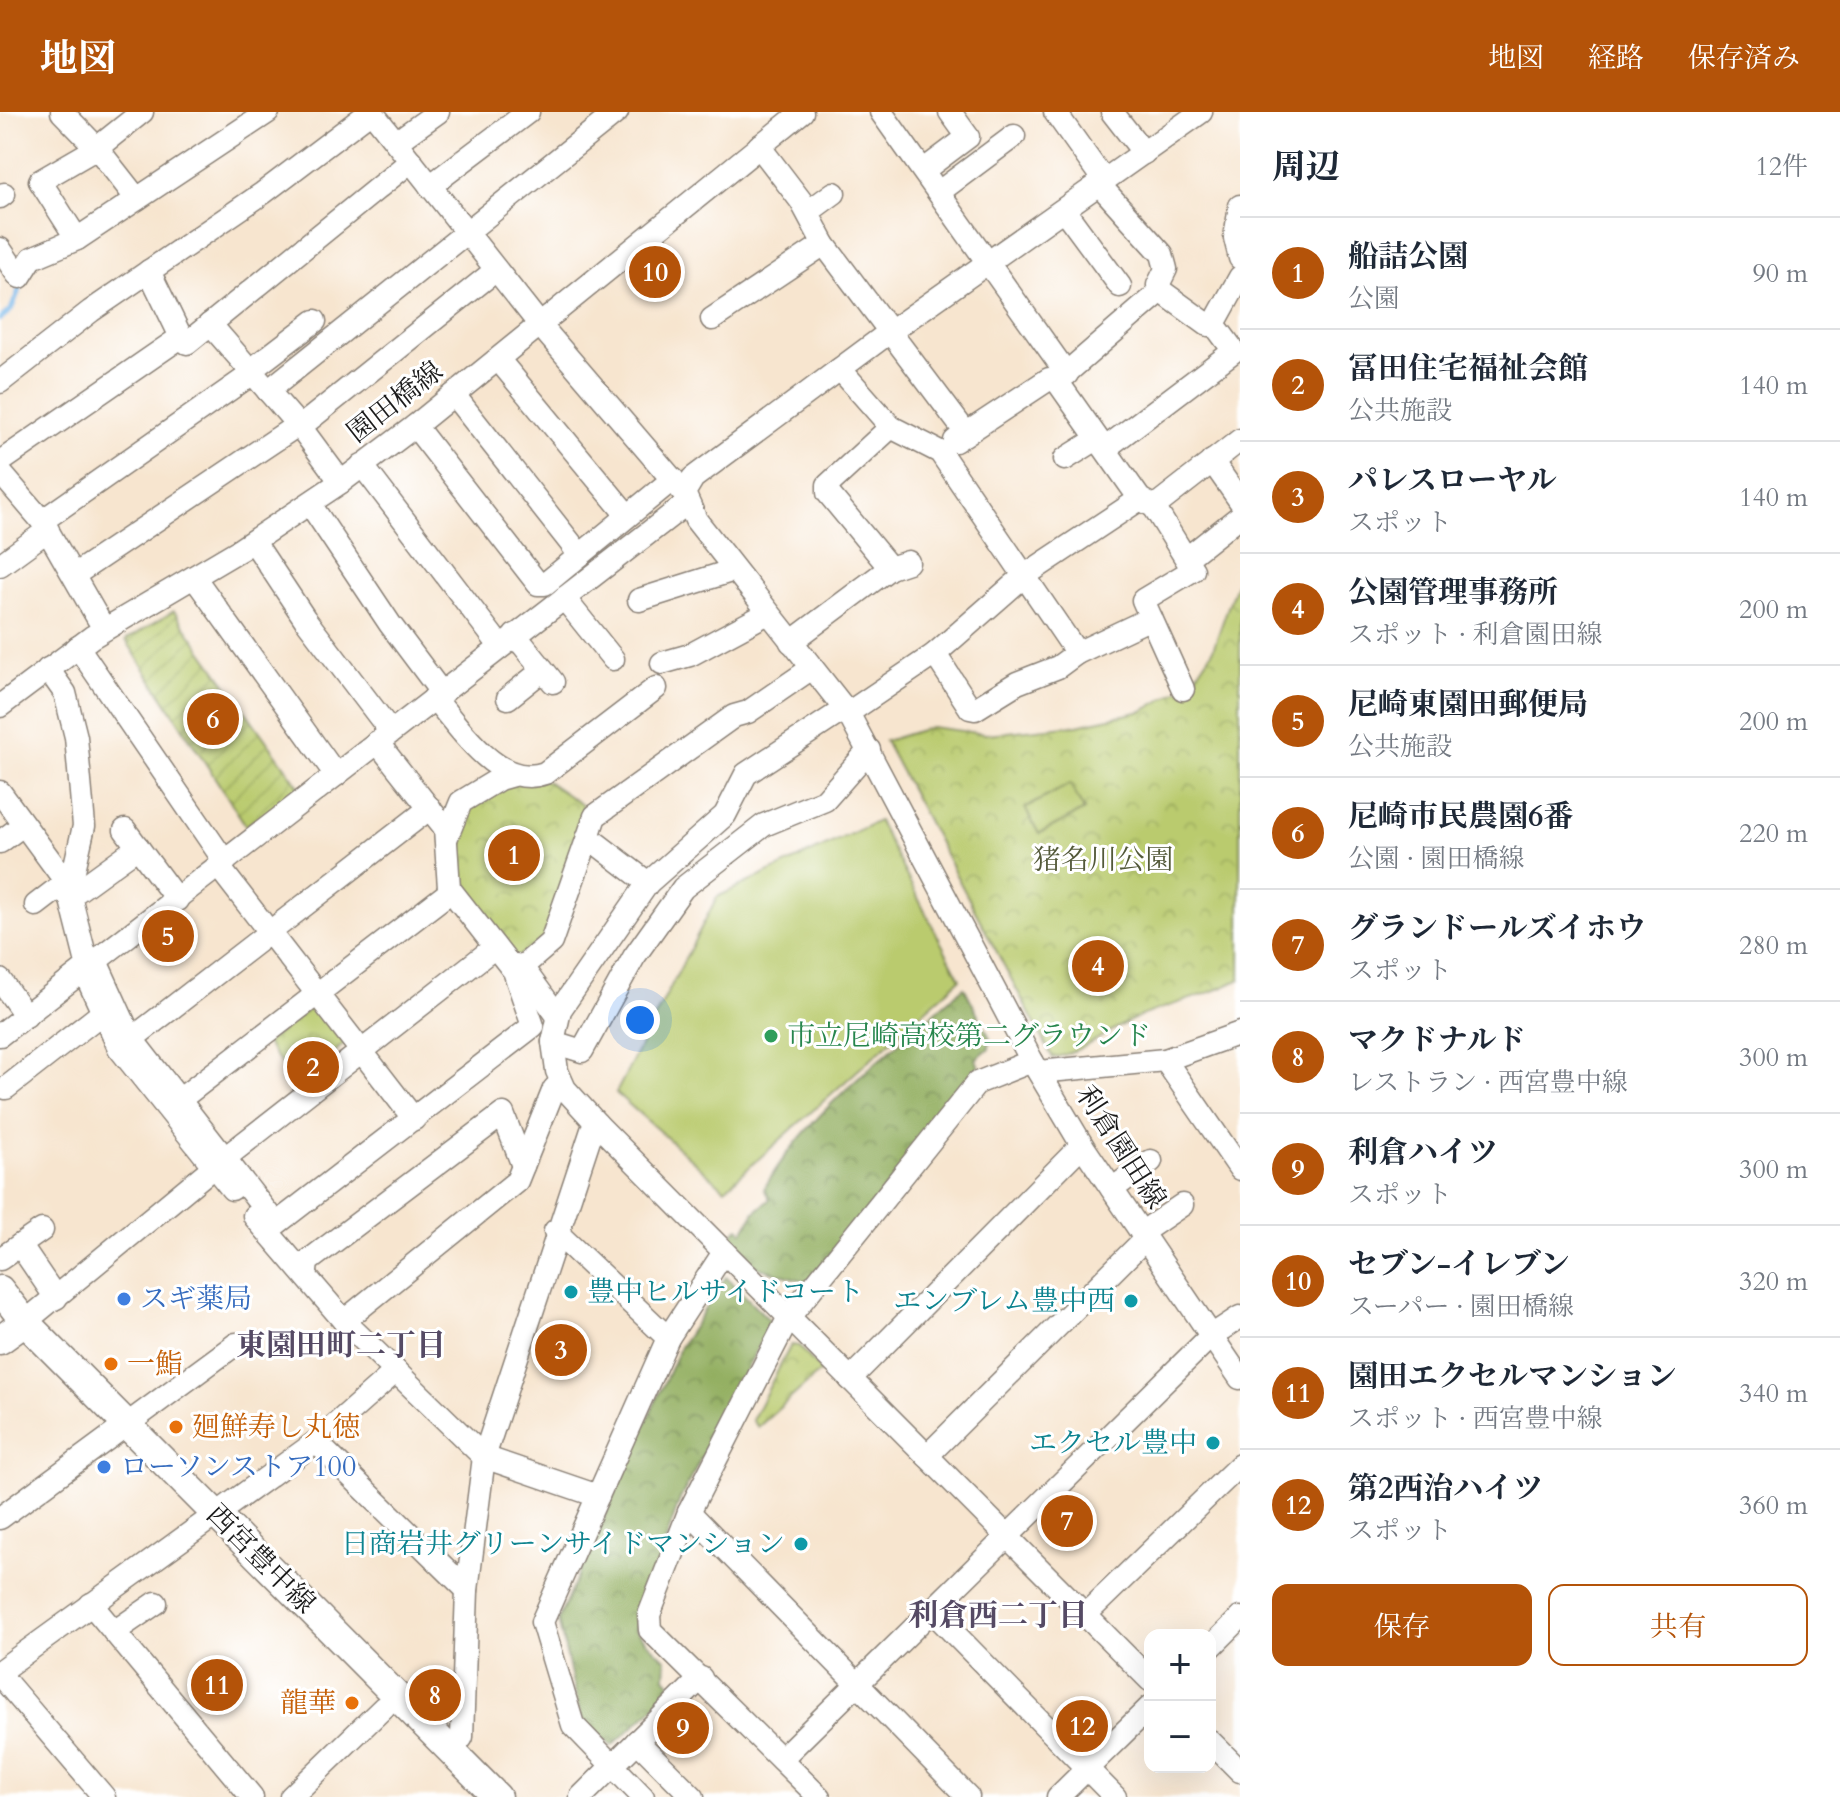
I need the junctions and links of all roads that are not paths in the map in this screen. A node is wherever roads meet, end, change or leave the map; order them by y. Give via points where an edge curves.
1 (142, 112) edge
2 (268, 112) edge
3 (371, 112) edge
4 (438, 112) edge
5 (528, 112) edge
6 (617, 112) edge
7 (802, 112) edge
8 (881, 112) edge
9 (950, 112) edge
10 (1055, 112) edge
11 (1112, 112) edge
12 (1201, 112) edge
13 (72, 115) edge
14 (1176, 119) edge
15 (1014, 136) dead end
16 (396, 142) junction
17 (759, 146) junction
18 (97, 148) junction
19 (1144, 153) junction
20 (411, 161) junction
21 (924, 170) junction
22 (1102, 183) junction
23 (430, 186) junction
24 (939, 192) junction
25 (834, 193) dead end
26 (137, 199) junction
27 (1240, 206) edge
28 (1064, 210) junction
29 (808, 212) junction
30 (467, 232) junction
31 (77, 239) junction
32 (824, 244) junction
33 (0, 249) edge
34 (1240, 258) edge
35 (989, 262) junction
36 (496, 270) junction
37 (149, 271) junction
38 (1240, 277) edge
39 (1120, 286) dead end
40 (1161, 291) junction
41 (712, 319) dead end
42 (315, 321) dead end
43 (210, 324) junction
44 (1214, 324) junction
45 (540, 325) junction
46 (891, 331) junction
47 (181, 337) junction
48 (1237, 353) edge
49 (498, 359) junction
50 (840, 369) junction
51 (252, 372) junction
52 (1062, 377) junction
53 (0, 382) edge
54 (268, 391) junction
55 (454, 395) junction
56 (415, 426) junction
57 (298, 427) junction
58 (891, 427) junction
59 (966, 433) junction
60 (1240, 440) edge
61 (1102, 443) junction
62 (940, 452) junction
63 (1065, 459) dead end
64 (1212, 461) junction
65 (0, 462) edge
66 (362, 465) junction
67 (0, 472) edge
68 (341, 482) junction
69 (681, 492) junction
70 (1240, 501) edge
71 (1147, 503) junction
72 (310, 504) junction
73 (627, 515) junction
74 (1240, 516) edge
75 (45, 526) junction
76 (254, 542) junction
77 (580, 555) junction
78 (1187, 558) junction
79 (0, 565) edge
80 (734, 570) junction
81 (74, 575) junction
82 (1024, 576) junction
83 (194, 577) junction
84 (564, 598) junction
85 (639, 600) dead end
86 (768, 613) junction
87 (1151, 618) junction
88 (104, 629) junction
89 (508, 640) junction
90 (791, 642) junction
91 (78, 647) junction
92 (1077, 653) junction
93 (935, 654) junction
94 (613, 659) dead end
95 (662, 663) dead end
96 (812, 668) junction
97 (48, 669) junction
98 (656, 688) dead end
99 (1183, 689) dead end
100 (438, 695) junction
101 (508, 698) dead end
102 (0, 706) edge
103 (846, 711) junction
104 (384, 737) junction
105 (869, 750) junction
106 (336, 775) junction
107 (513, 775) junction
108 (0, 792) edge
109 (430, 808) junction
110 (23, 825) junction
111 (588, 837) junction
112 (446, 839) junction
113 (0, 842) edge
114 (222, 864) junction
115 (648, 883) junction
116 (68, 889) junction
117 (451, 891) junction
118 (177, 900) junction
119 (36, 905) dead end
120 (268, 933) junction
121 (508, 959) junction
122 (89, 966) junction
123 (0, 980) edge
124 (317, 994) junction
125 (102, 1013) junction
126 (557, 1015) junction
127 (26, 1016) junction
128 (1240, 1033) edge
129 (0, 1035) edge
130 (553, 1042) junction
131 (125, 1043) junction
132 (361, 1052) junction
133 (1165, 1060) junction
134 (1036, 1066) junction
135 (561, 1082) junction
136 (6, 1088) dead end
137 (172, 1105) junction
138 (414, 1119) junction
139 (597, 1124) junction
140 (1082, 1145) junction
141 (1151, 1161) dead end
142 (218, 1163) junction
143 (523, 1166) junction
144 (1240, 1169) edge
145 (1112, 1189) junction
146 (1182, 1205) dead end
147 (272, 1228) junction
148 (42, 1230) dead end
149 (555, 1231) junction
150 (1143, 1236) junction
151 (20, 1245) junction
152 (724, 1252) junction
153 (0, 1259) edge
154 (306, 1272) junction
155 (0, 1290) edge
156 (56, 1298) junction
157 (789, 1317) junction
158 (1240, 1317) edge
159 (344, 1321) junction
160 (9, 1328) edge
161 (1211, 1336) junction
162 (668, 1338) junction
163 (236, 1344) dead end
164 (396, 1371) junction
165 (1240, 1378) edge
166 (850, 1379) junction
167 (121, 1430) junction
168 (316, 1442) junction
169 (927, 1456) junction
170 (484, 1457) junction
171 (1240, 1465) edge
172 (598, 1496) junction
173 (2, 1511) edge
174 (689, 1512) junction
175 (209, 1519) junction
176 (1007, 1537) junction
177 (467, 1590) junction
178 (156, 1603) dead end
179 (91, 1604) junction
180 (932, 1611) junction
181 (1085, 1615) junction
182 (1240, 1618) edge
183 (114, 1632) junction
184 (1216, 1642) edge
185 (0, 1673) edge
186 (1144, 1674) edge
187 (701, 1678) junction
188 (857, 1685) junction
189 (384, 1707) junction
190 (1144, 1713) edge
191 (637, 1741) junction
192 (1216, 1747) edge
193 (451, 1752) junction
194 (781, 1759) junction
195 (612, 1766) junction
196 (1088, 1769) junction
197 (1240, 1771) edge
198 (100, 1796) edge
199 (252, 1797) edge
200 (291, 1797) edge
201 (472, 1797) edge
202 (497, 1797) edge
203 (581, 1797) edge
204 (643, 1797) edge
205 (693, 1797) edge
206 (819, 1797) edge
207 (968, 1797) edge
208 (1058, 1797) edge
209 (1115, 1797) edge

1 - 18 street
2 - 26 street
3 - 16 street, 利倉園田線
3 - 37 street
4 - 16 street
5 - 23 street
6 - 30 street
7 - 17 street, 園田橋線
8 - 21 street
9 - 21 street via 968,137
10 - 22 street
11 - 19 street
12 - 14 street
13 - 18 street
14 - 19 street
15 - 24 street
16 - 20 street, 利倉園田線
17 - 29 street
17 - 45 street, 園田橋線
18 - 26 street
18 - 31 street via 40,181
19 - 22 street
20 - 23 street, 利倉園田線
20 - 43 street
21 - 24 street
22 - 28 street
22 - 40 street via 1162,254 1166,269 1158,285
23 - 30 street, 利倉園田線
24 - 35 street
25 - 29 street
26 - 31 street
27 - 34 street via 1235,238
28 - 35 street
28 - 39 street
29 - 32 street
30 - 36 street, 利倉園田線
30 - 54 street
31 - 33 street via 32,258 18,275
32 - 41 street
32 - 46 street
35 - 46 street
35 - 52 street
36 - 45 street, 利倉園田線
36 - 57 street
37 - 47 street
37 - 53 street
38 - 44 street
40 - 44 street via 1208,325
40 - 52 street
42 - 51 street
43 - 47 street via 187,343
43 - 51 street
44 - 48 street
45 - 49 street, 園田橋線
45 - 69 street, 利倉園田線
46 - 50 street
46 - 59 street
47 - 65 street
48 - 61 street
49 - 55 street, 園田橋線
49 - 73 street
50 - 58 street
50 - 69 street
51 - 54 street
51 - 75 street
52 - 59 street via 1049,379
52 - 61 street
54 - 57 street
55 - 56 street, 園田橋線
55 - 77 street
56 - 66 street, 園田橋線
56 - 77 street via 534,583 545,584
57 - 68 street
57 - 81 street
58 - 62 street
58 - 90 street via 828,485 828,493 899,565
59 - 62 street
60 - 64 street
61 - 63 street
61 - 71 street
62 - 82 street
64 - 70 street
64 - 71 street
66 - 68 street, 園田橋線
66 - 89 street
67 - 75 street
68 - 72 street, 園田橋線
69 - 73 street
69 - 80 street, 利倉園田線
69 - 84 street
71 - 78 street
71 - 82 street
72 - 76 street, 園田橋線
72 - 100 street
73 - 77 street
74 - 78 street
75 - 79 street
75 - 81 street
76 - 83 street, 園田橋線
76 - 104 street
78 - 87 street via 1193,570 1143,600
80 - 85 street
80 - 86 street, 利倉園田線
81 - 88 street
82 - 92 street
82 - 93 street
83 - 88 street, 園田橋線
83 - 106 street
84 - 89 street
84 - 94 street
86 - 90 street, 利倉園田線
86 - 95 street via 690,655
87 - 92 street
87 - 99 street
88 - 91 street, 園田橋線
89 - 100 street
89 - 101 street via 548,676
90 - 96 street, 利倉園田線
91 - 97 street, 園田橋線
91 - 114 street
92 - 93 street via 975,709
93 - 103 street
96 - 103 street, 利倉園田線
96 - 111 street via 734,716 595,816
97 - 102 street, 園田橋線
97 - 116 street via 69,704 84,808
98 - 107 street via 545,773 533,778
100 - 104 street
100 - 107 street via 474,742
103 - 105 street, 利倉園田線
103 - 115 street via 746,774 725,815
104 - 106 street
104 - 109 street
105 - 130 street via 825,800 764,825 683,888 634,957 582,1051
105 - 134 street, 利倉園田線
106 - 114 street
107 - 112 street via 461,802
108 - 110 street
109 - 112 street via 445,828
109 - 120 street
110 - 113 street
110 - 116 street
111 - 115 street
111 - 121 street via 551,942
112 - 117 street
114 - 118 street
114 - 120 street
115 - 126 street
116 - 118 street via 131,839
116 - 119 street
116 - 122 street
117 - 121 street
117 - 124 street
118 - 122 street
120 - 124 street
120 - 131 street
121 - 126 street
121 - 132 street
121 - 138 street via 533,1026
122 - 125 street
122 - 127 street
122 - 131 street
123 - 127 street
124 - 132 street
124 - 137 street
125 - 131 street
125 - 136 street
126 - 130 street
127 - 129 street
128 - 133 street
130 - 135 street
131 - 137 street
132 - 138 street
132 - 142 street
133 - 134 street
133 - 144 street
134 - 140 street, 利倉園田線
134 - 157 street via 977,1083
135 - 139 street
135 - 143 street
137 - 142 street
138 - 147 street
139 - 149 street
139 - 152 street
140 - 145 street, 利倉園田線
140 - 166 street
141 - 145 street
142 - 147 street
142 - 156 street
143 - 154 street via 503,1114 307,1262
143 - 159 street via 517,1181
145 - 150 street, 利倉園田線
146 - 150 street
147 - 154 street via 298,1271
148 - 151 street
149 - 162 street
149 - 170 street
150 - 161 street, 利倉園田線
150 - 169 street
151 - 153 street
151 - 156 street
152 - 157 street
152 - 162 street
154 - 159 street
155 - 160 main road, 西宮豊中線
156 - 160 street
157 - 166 street
157 - 174 street
158 - 161 street
159 - 164 street
160 - 167 main road, 西宮豊中線
161 - 165 street, 利倉園田線
161 - 176 street
162 - 172 street
163 - 167 street
164 - 168 street
164 - 170 street
166 - 169 street
167 - 173 street
167 - 175 main road, 西宮豊中線
168 - 175 street
168 - 177 street
169 - 176 street
170 - 172 street
170 - 177 street
171 - 181 street
172 - 195 street via 542,1622 573,1725
174 - 187 street via 648,1622 650,1630
174 - 188 street
175 - 179 street
175 - 189 main road, 西宮豊中線
175 - 193 main road, 西宮豊中線
176 - 180 street
176 - 181 street
177 - 193 street via 462,1737
178 - 183 street
179 - 183 street
179 - 185 street
180 - 188 street
180 - 196 street
181 - 186 street
182 - 184 street
183 - 199 street
185 - 198 street
187 - 191 street
187 - 194 street
188 - 194 street
188 - 207 street
189 - 200 street
189 - 201 main road, 西宮豊中線
190 - 196 street
191 - 195 street
191 - 205 street
192 - 197 street
193 - 202 main road, 西宮豊中線
194 - 206 street
195 - 203 street
195 - 204 street
196 - 208 street
196 - 209 street

